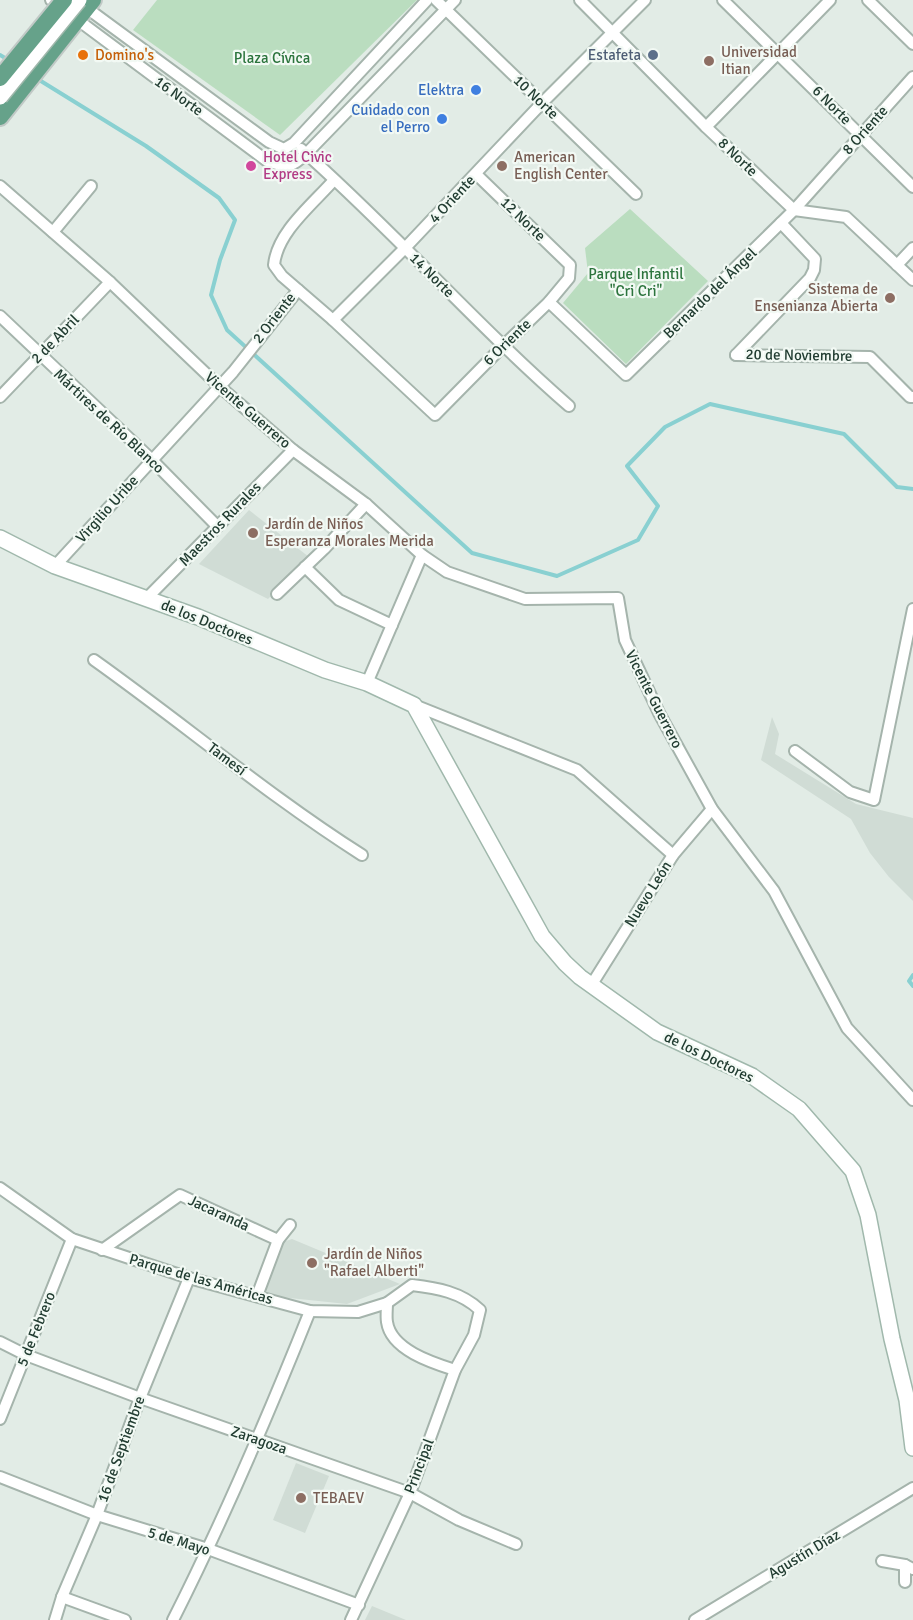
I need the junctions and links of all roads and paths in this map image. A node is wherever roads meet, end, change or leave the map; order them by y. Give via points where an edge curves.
1 (56, 0) edge
2 (427, 0) edge
3 (435, 0) edge
4 (455, 0) edge
5 (580, 0) edge
6 (645, 0) edge
7 (723, 0) edge
8 (830, 0) edge
9 (868, 0) edge
10 (82, 5) edge
11 (446, 10) junction
12 (613, 34) junction
13 (913, 44) edge
14 (779, 54) junction
15 (0, 68) edge
16 (913, 77) edge
17 (0, 78) edge
18 (202, 92) junction
19 (0, 97) edge
20 (542, 103) junction
21 (192, 106) junction
22 (0, 117) edge
23 (706, 127) junction
24 (861, 134) junction
25 (289, 146) junction
26 (306, 154) junction
27 (476, 174) junction
28 (334, 180) junction
29 (0, 186) edge
30 (91, 186) dead end
31 (913, 187) edge
32 (636, 194) dead end
33 (794, 210) junction
34 (781, 223) junction
35 (53, 232) junction
36 (405, 248) junction
37 (913, 248) edge
38 (570, 265) joint
39 (897, 265) junction
40 (913, 280) edge
41 (110, 282) junction
42 (298, 290) junction
43 (549, 302) junction
44 (0, 316) edge
45 (333, 320) junction
46 (503, 346) junction
47 (39, 356) junction
48 (232, 372) joint
49 (219, 386) junction
50 (0, 397) edge
51 (913, 398) edge
52 (569, 406) dead end
53 (293, 450) junction
54 (152, 460) junction
55 (366, 504) junction
56 (217, 526) junction
57 (0, 538) edge
58 (422, 555) junction
59 (55, 566) junction
60 (305, 567) junction
61 (277, 594) dead end
62 (147, 598) junction
63 (913, 609) edge
64 (392, 625) junction
65 (94, 660) dead end
66 (367, 683) junction
67 (414, 705) junction
68 (795, 751) dead end
69 (712, 809) junction
70 (362, 855) dead end
71 (673, 855) junction
72 (592, 984) junction
73 (913, 1100) edge
74 (0, 1188) edge
75 (290, 1225) dead end
76 (72, 1239) junction
77 (278, 1240) junction
78 (102, 1250) junction
79 (189, 1278) junction
80 (257, 1296) junction
81 (387, 1303) junction
82 (480, 1310) joint
83 (310, 1311) junction
84 (0, 1342) edge
85 (26, 1355) junction
86 (455, 1370) junction
87 (140, 1398) junction
88 (0, 1419) edge
89 (258, 1439) junction
90 (913, 1448) edge
91 (0, 1477) edge
92 (913, 1488) edge
93 (410, 1493) junction
94 (97, 1515) junction
95 (516, 1544) dead end
96 (208, 1549) junction
97 (882, 1561) dead end
98 (909, 1567) edge
99 (905, 1582) dead end
100 (62, 1597) junction
101 (359, 1605) junction
102 (55, 1620) edge
103 (125, 1620) edge
104 (173, 1620) edge
105 (351, 1620) edge
106 (695, 1620) edge

1 - 10 street
1 - 15 main road
1 - 17 main road, bridge
2 - 25 street
3 - 11 street, 10 Norte
4 - 11 street
5 - 12 street, 8 Norte
6 - 12 street, 4 Oriente
7 - 14 street, 6 Norte
8 - 14 street
9 - 13 street
10 - 18 street, 16 Norte
10 - 19 street, bridge
10 - 21 street, 16 Norte
10 - 22 main road
11 - 20 street, 10 Norte
11 - 26 street
12 - 20 street, 4 Oriente
12 - 23 street, 8 Norte
14 - 23 street
14 - 24 street, 6 Norte
16 - 24 street, 8 Oriente
18 - 21 street
18 - 25 street, 16 Norte via 269,142
20 - 27 street, 4 Oriente
20 - 32 street, 10 Norte
21 - 26 street, 16 Norte via 267,161 286,167
23 - 33 street, 8 Norte
24 - 31 street, 6 Norte
24 - 33 street, 8 Oriente
25 - 26 street, 14 Norte
26 - 28 street, 14 Norte
27 - 36 street, 4 Oriente
27 - 38 street, 12 Norte
28 - 36 street, 14 Norte
28 - 42 street, 2 Oriente via 291,228 275,253 274,265
29 - 35 street, Vicente Guerrero
30 - 35 street
33 - 34 street, Bernardo del Ángel
33 - 39 street via 846,217
34 - 43 street, Bernardo del Ángel via 626,375
34 - 51 street, 20 de Noviembre via 814,259 814,270 736,354 870,357
35 - 41 street, Vicente Guerrero
36 - 45 street, 4 Oriente
36 - 46 street, 14 Norte
37 - 39 street
38 - 43 street, 6 Oriente via 569,278
39 - 40 street
41 - 47 street, 2 de Abril
41 - 49 street, Vicente Guerrero
42 - 45 street
42 - 48 street, 2 Oriente
43 - 46 street, 6 Oriente
44 - 47 street, Mártires de Río Blanco
45 - 46 street, 6 Oriente via 435,415
46 - 52 street, 14 Norte
47 - 50 street, 2 de Abril
47 - 54 street, Mártires de Río Blanco
48 - 49 street, Virgilio Uribe
49 - 53 street, Vicente Guerrero
49 - 54 street, Virgilio Uribe
53 - 55 street, Vicente Guerrero
53 - 56 street, Maestros Rurales
54 - 56 street, Mártires de Río Blanco
54 - 59 street, Virgilio Uribe
55 - 58 street, Vicente Guerrero
55 - 60 street
56 - 62 street, Maestros Rurales
57 - 59 street, de los Doctores
58 - 64 street
58 - 69 street, Vicente Guerrero via 447,572 525,599 618,595 625,640
59 - 62 street, de los Doctores
60 - 61 street
60 - 64 street via 339,600
62 - 66 street, de los Doctores via 325,670
63 - 68 street via 874,800 850,792
64 - 66 street
65 - 70 street, Tamesí via 325,832
66 - 67 street, de los Doctores
67 - 71 street, de los Doctores via 577,770
67 - 72 street, de los Doctores via 542,936 565,963
69 - 71 street, Nuevo León
69 - 73 street, Vicente Guerrero via 774,891 847,1028
71 - 72 street, Nuevo León
72 - 90 street, de los Doctores via 657,1032 752,1076 799,1109 853,1171 868,1215 907,1400
74 - 76 street, Parque de las Américas
75 - 77 street
76 - 78 street, Parque de las Américas
76 - 85 street, 5 de Febrero
77 - 78 street, Jacaranda via 180,1195
77 - 80 street
78 - 79 street, Parque de las Américas
79 - 80 street, Parque de las Américas
79 - 87 street, 16 de Septiembre
80 - 83 street, Parque de las Américas
81 - 82 street, Parque de las Américas via 412,1286 458,1295
81 - 83 street, Parque de las Américas via 358,1312
81 - 86 street via 387,1325 399,1343 421,1359
82 - 86 street, Principal via 474,1335
83 - 89 street
84 - 85 street, Zaragoza
85 - 87 street, Zaragoza
85 - 88 street, 5 de Febrero
86 - 93 street, Principal
87 - 89 street, Zaragoza
87 - 94 street, 16 de Septiembre
89 - 93 street, Zaragoza
89 - 96 street
91 - 94 street, 5 de Mayo
92 - 106 street, Agustín Díaz
93 - 95 street, Zaragoza via 459,1520
93 - 101 street, Principal
94 - 96 street, 5 de Mayo
94 - 100 street, 16 de Septiembre
96 - 101 street, 5 de Mayo
96 - 104 street
97 - 98 street
98 - 99 street
100 - 102 street, 16 de Septiembre
100 - 103 street
101 - 105 street, Principal

